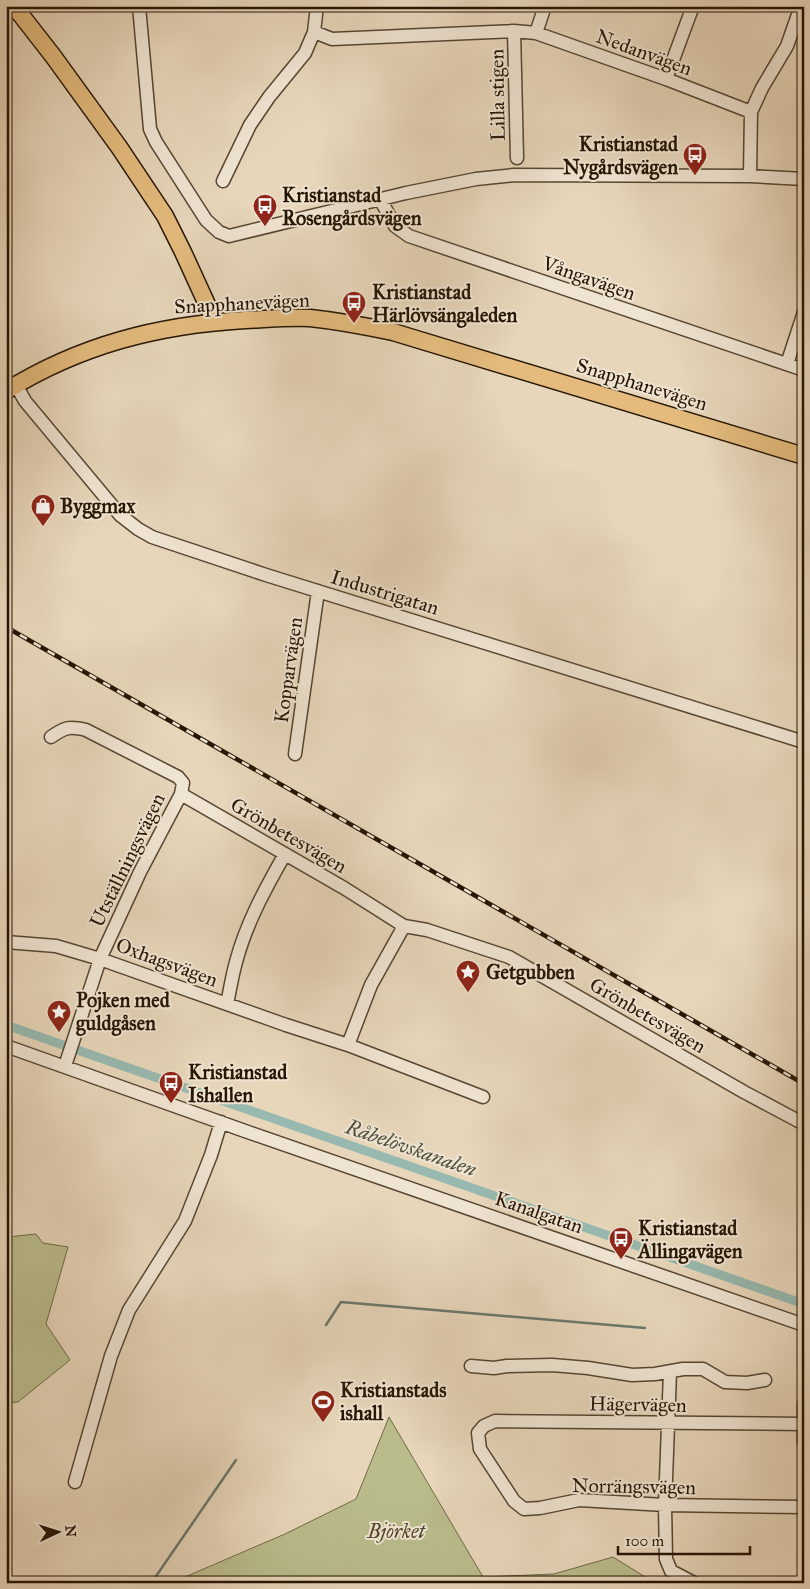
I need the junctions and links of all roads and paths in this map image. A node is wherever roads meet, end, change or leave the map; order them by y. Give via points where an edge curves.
1 (14, 6) edge
2 (139, 6) edge
3 (316, 6) edge
4 (545, 6) edge
5 (693, 6) edge
6 (801, 6) edge
7 (6, 14) edge
8 (314, 32) junction
9 (514, 32) junction
10 (536, 33) junction
11 (666, 79) junction
12 (750, 112) junction
13 (96, 116) junction
14 (517, 158) dead end
15 (750, 176) junction
16 (804, 179) edge
17 (223, 181) dead end
18 (380, 199) junction
19 (804, 312) edge
20 (208, 323) junction
21 (786, 364) junction
22 (804, 370) edge
23 (11, 388) edge
24 (804, 456) edge
25 (318, 591) junction
26 (51, 737) dead end
27 (804, 742) edge
28 (295, 754) dead end
29 (181, 794) junction
30 (285, 854) junction
31 (404, 926) junction
32 (6, 942) edge
33 (100, 958) junction
34 (227, 1004) junction
35 (348, 1045) junction
36 (6, 1046) edge
37 (65, 1066) junction
38 (483, 1097) dead end
39 (221, 1122) junction
40 (804, 1124) edge
41 (804, 1325) edge
42 (471, 1366) dead end
43 (670, 1372) junction
44 (765, 1380) dead end
45 (804, 1402) edge
46 (669, 1424) junction
47 (803, 1424) edge
48 (478, 1433) joint
49 (804, 1442) edge
50 (75, 1482) dead end
51 (666, 1505) junction
52 (804, 1507) edge
53 (694, 1583) edge

1 - 13 main road
2 - 18 street via 150,129 206,220 219,232 229,236
3 - 8 street
4 - 10 street
5 - 11 street
6 - 12 street via 787,46
7 - 13 main road
8 - 9 street, Nedanvägen via 341,39
8 - 17 street via 305,53 250,125
9 - 10 street, Nedanvägen
9 - 14 street, Lilla stigen
10 - 11 street, Nedanvägen
11 - 12 street, Nedanvägen
12 - 15 street
13 - 20 main road via 165,216 183,252
15 - 16 street
15 - 18 street via 514,175 476,179
18 - 21 street, Vångavägen via 395,226 409,236
19 - 21 street
20 - 23 main road, Snapphanevägen via 155,331 104,344 59,362
20 - 24 main road, Snapphanevägen via 308,318 393,332
21 - 22 street, Vångavägen
23 - 25 street, Industrigatan via 120,515 138,529 152,538
25 - 27 street, Industrigatan
25 - 28 street, Kopparvägen
26 - 29 street, Utställningsvägen via 62,729 86,730 178,777 183,783
29 - 30 street, Grönbetesvägen
29 - 33 street, Utställningsvägen
30 - 31 street, Grönbetesvägen
30 - 34 street, Oxhagsvägen via 262,893 247,930
31 - 35 street via 372,985
31 - 40 street, Grönbetesvägen via 427,930 508,957
32 - 33 street, Oxhagsvägen via 56,946
33 - 34 street, Oxhagsvägen
33 - 37 street, Utställningsvägen
34 - 35 street, Oxhagsvägen
35 - 38 street, Oxhagsvägen
36 - 37 street, Kanalgatan
37 - 39 street, Kanalgatan
39 - 41 street, Kanalgatan
39 - 50 street via 212,1155 185,1221 129,1310 111,1356
42 - 43 street via 552,1365 632,1375
43 - 44 street via 703,1369 726,1382
43 - 46 street
45 - 47 street
46 - 47 street, Hägervägen
46 - 48 street, Hägervägen via 495,1421
46 - 51 street
47 - 49 street
48 - 51 street, Norrängsvägen via 480,1449 514,1501 524,1509 579,1500
51 - 52 street, Norrängsvägen
51 - 53 street via 666,1559 670,1571

